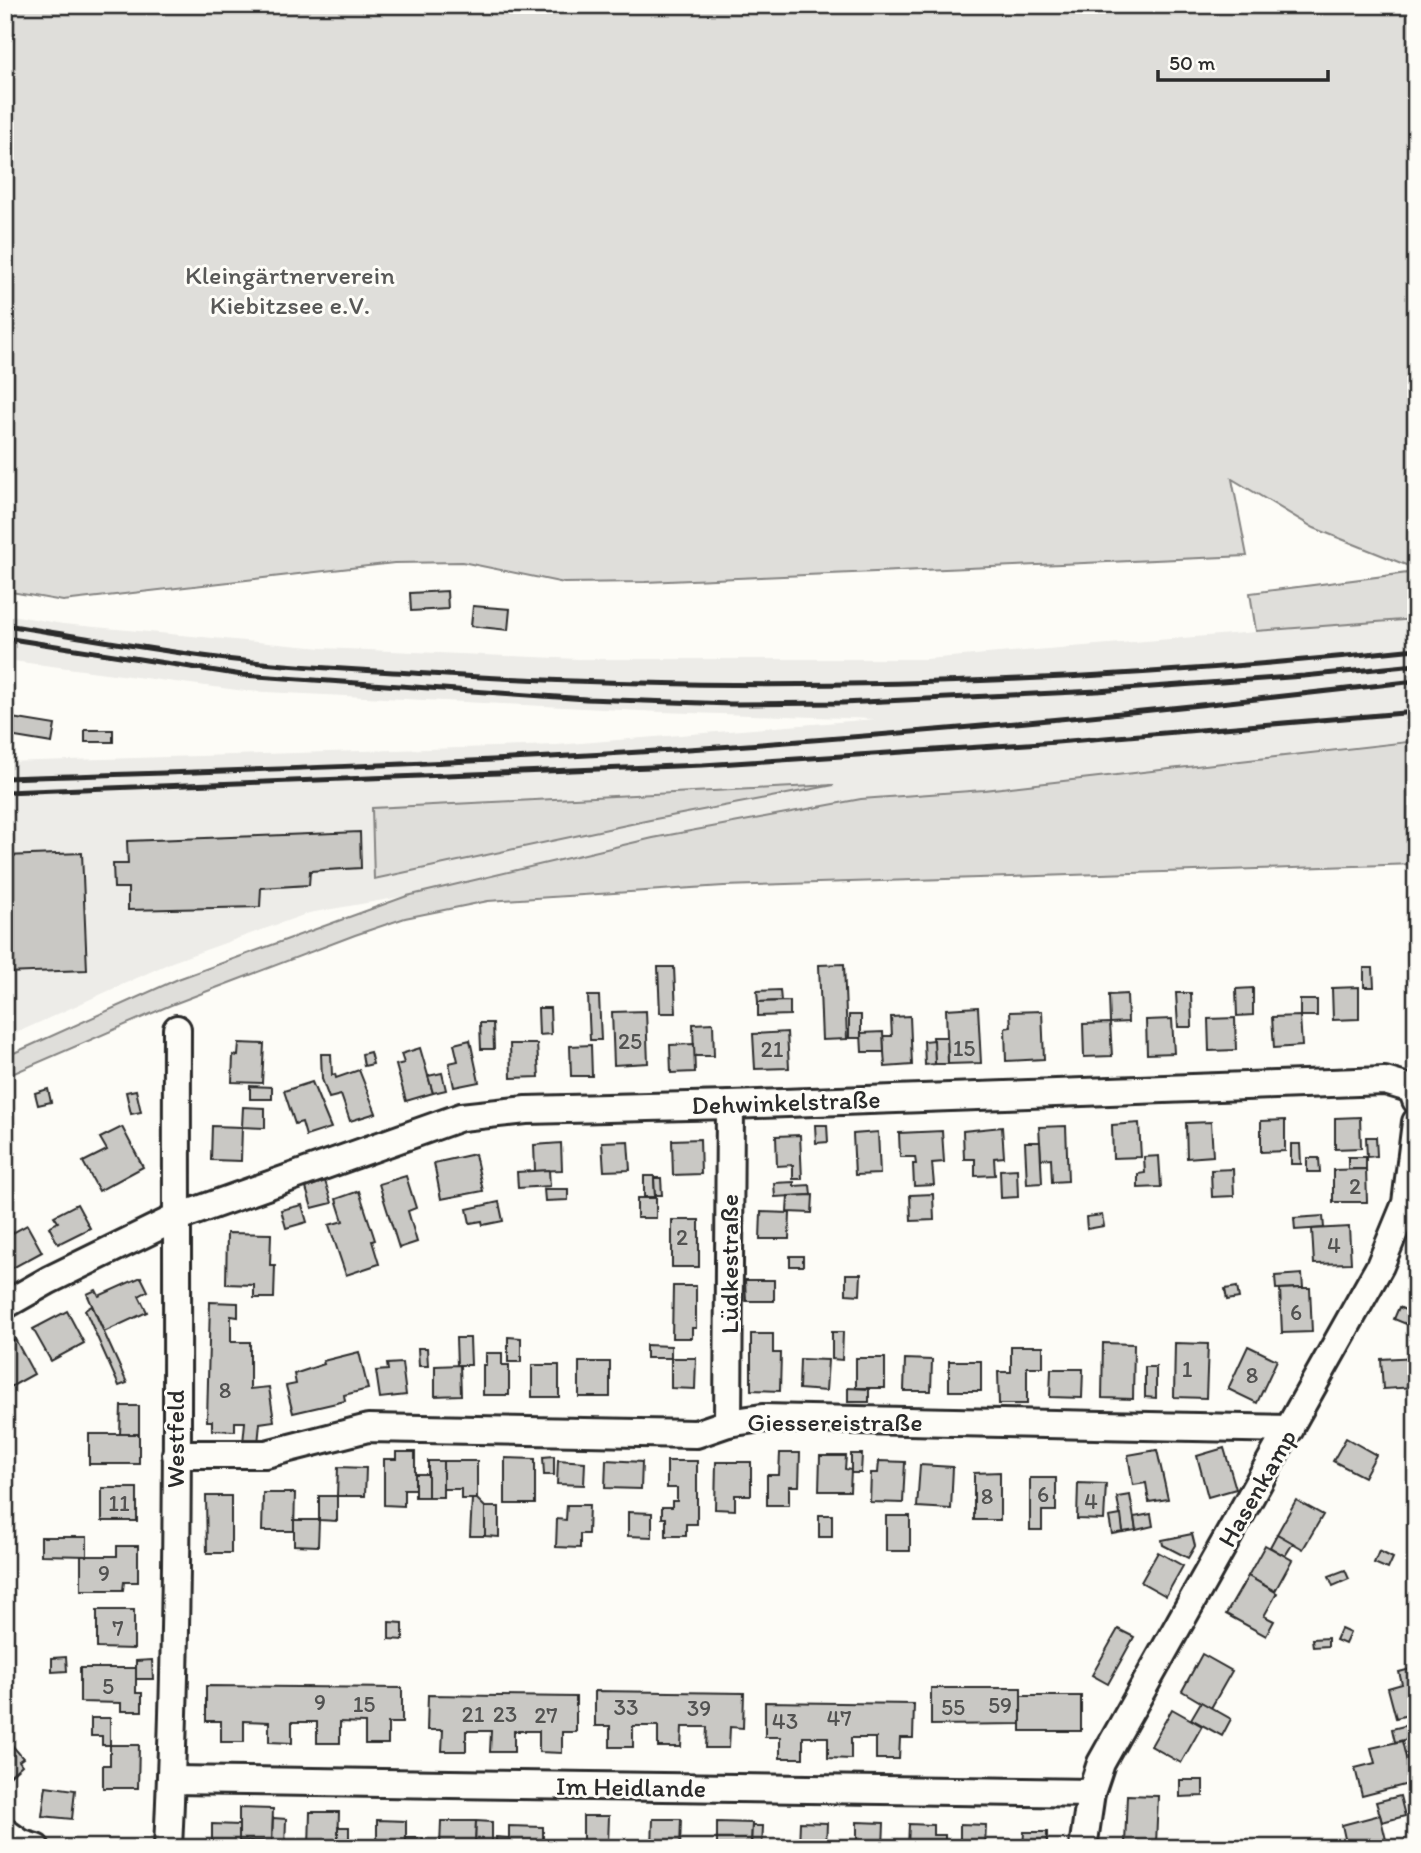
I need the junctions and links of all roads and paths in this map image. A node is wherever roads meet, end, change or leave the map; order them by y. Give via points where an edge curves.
1 (177, 1029) dead end
2 (1414, 1095) edge
3 (730, 1105) junction
4 (1416, 1122) edge
5 (176, 1218) junction
6 (5, 1305) edge
7 (728, 1423) junction
8 (1290, 1429) junction
9 (176, 1454) junction
10 (171, 1780) junction
11 (1091, 1793) junction
12 (5, 1832) edge
13 (36, 1848) edge
14 (168, 1848) edge
15 (1083, 1848) edge

1 - 5 street, Westfeld
2 - 3 street, Dehwinkelstraße via 1385,1081
3 - 5 street, Dehwinkelstraße via 526,1110 461,1117
3 - 7 street, Lüdkestraße
4 - 8 street, Hasenkamp via 1406,1203 1385,1254
5 - 6 street, Dehwinkelstraße
5 - 9 street, Westfeld
7 - 8 street, Giessereistraße via 762,1418
7 - 9 street, Giessereistraße via 696,1434 368,1428 266,1454
8 - 11 street, Hasenkamp via 1101,1763
9 - 10 street, Westfeld
10 - 11 street, Im Heidlande
10 - 14 street, Westfeld
11 - 15 street, Hasenkamp
12 - 13 street

